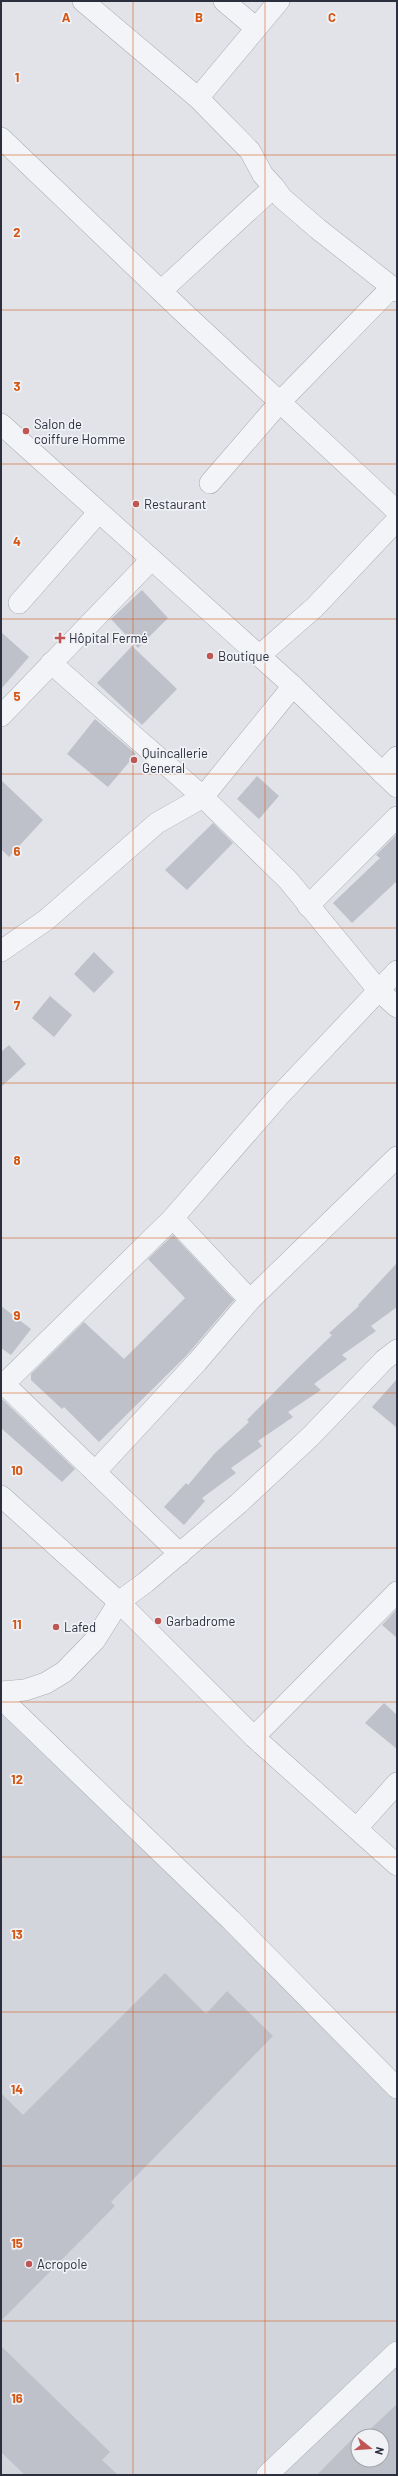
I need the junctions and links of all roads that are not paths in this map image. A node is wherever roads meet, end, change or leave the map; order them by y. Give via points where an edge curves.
1 (224, 1) edge
2 (279, 1) edge
3 (87, 2) edge
4 (256, 28) junction
5 (198, 98) junction
6 (1, 138) edge
7 (274, 187) junction
8 (394, 289) edge
9 (161, 292) junction
10 (280, 402) junction
11 (1, 424) edge
12 (210, 483) dead end
13 (397, 511) edge
14 (98, 513) junction
15 (397, 520) edge
16 (151, 560) junction
17 (19, 603) dead end
18 (259, 656) junction
19 (51, 664) junction
20 (293, 686) junction
21 (1, 716) edge
22 (397, 757) edge
23 (382, 772) junction
24 (397, 787) edge
25 (203, 797) junction
26 (397, 817) edge
27 (308, 906) junction
28 (1, 951) edge
29 (397, 971) edge
30 (379, 990) junction
31 (397, 1007) edge
32 (397, 1157) edge
33 (174, 1218) junction
34 (250, 1300) junction
35 (397, 1350) edge
36 (2, 1383) edge
37 (95, 1472) junction
38 (1, 1496) edge
39 (180, 1554) junction
40 (397, 1592) edge
41 (119, 1602) junction
42 (1, 1692) edge
43 (1, 1698) edge
44 (254, 1737) junction
45 (397, 1783) edge
46 (357, 1828) junction
47 (397, 1865) edge
48 (397, 2088) edge
49 (397, 2352) edge
50 (267, 2475) edge

1 - 4 street
2 - 4 street
3 - 5 street
4 - 5 street
5 - 7 street via 250,151 263,175
6 - 9 street
7 - 8 street via 282,198 318,230
7 - 9 street
8 - 10 street
9 - 10 street
10 - 12 street
10 - 13 street
11 - 14 street
14 - 16 street
14 - 17 street
15 - 18 street via 320,602
16 - 18 street
16 - 19 street
18 - 20 street
19 - 21 street
19 - 25 street
20 - 23 street
20 - 25 street
22 - 23 street
23 - 24 street
25 - 27 street via 288,880
25 - 28 street via 157,823 46,920
26 - 27 street
27 - 30 street
29 - 30 street
30 - 31 street
30 - 33 street via 278,1097
32 - 34 street
33 - 34 street
33 - 36 street
34 - 37 street via 197,1362
35 - 39 street via 384,1360 311,1436
36 - 37 street
37 - 39 street
38 - 41 street
39 - 41 street
40 - 44 street
41 - 42 street via 95,1640 64,1672 46,1683 25,1690
41 - 44 street
43 - 48 street via 231,1920
44 - 46 street
45 - 46 street
46 - 47 street
49 - 50 street

